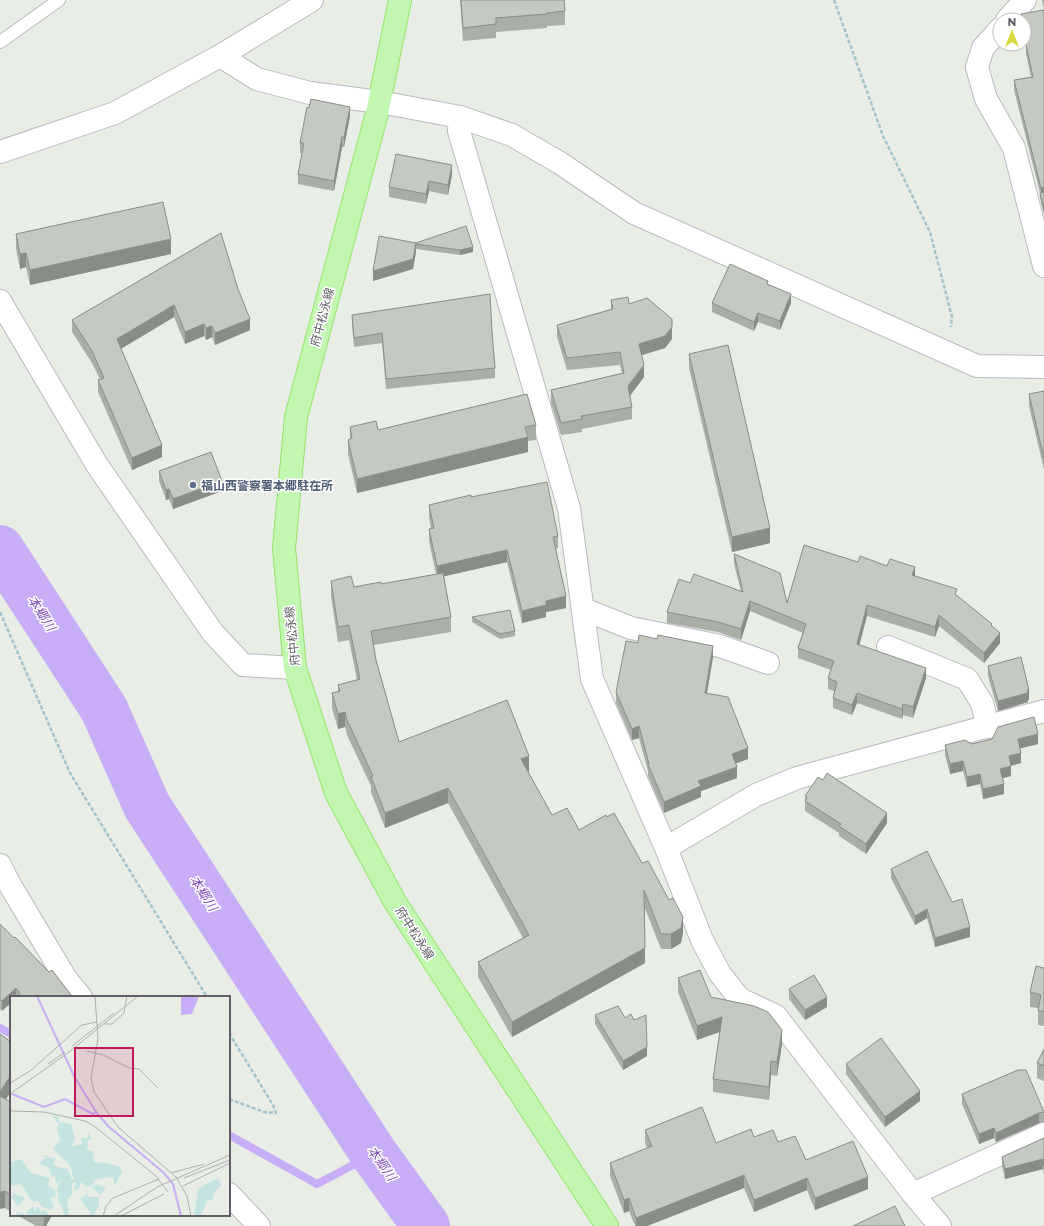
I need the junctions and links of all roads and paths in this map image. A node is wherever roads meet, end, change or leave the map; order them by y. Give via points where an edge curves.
1 (59, 0) edge
2 (312, 0) edge
3 (400, 0) edge
4 (834, 0) edge
5 (1025, 0) edge
6 (1014, 12) edge
7 (992, 37) edge
8 (0, 42) edge
9 (220, 56) junction
10 (380, 102) junction
11 (460, 117) junction
12 (0, 152) edge
13 (1044, 266) edge
14 (0, 301) edge
15 (947, 353) junction
16 (1044, 367) edge
17 (583, 610) junction
18 (0, 612) edge
19 (888, 647) dead end
20 (768, 663) dead end
21 (295, 668) junction
22 (1044, 711) edge
23 (988, 727) junction
24 (666, 848) junction
25 (0, 865) edge
26 (80, 996) edge
27 (206, 996) edge
28 (230, 1035) edge
29 (230, 1099) edge
30 (1044, 1134) edge
31 (913, 1194) junction
32 (230, 1195) edge
33 (258, 1226) edge
34 (607, 1226) edge
35 (940, 1226) edge

1 - 8 lane
2 - 9 street
3 - 10 main road, 府中松永線
4 - 15 path via 883,136 930,232 952,317
5 - 6 street
7 - 13 street via 983,48 977,67 986,99 1014,148
9 - 10 street via 257,79 310,93
9 - 12 street via 115,113
10 - 11 street
10 - 21 main road, 府中松永線 via 296,417 284,548
11 - 15 street via 512,134 634,213
11 - 17 street via 459,131 569,508
14 - 21 street via 96,465 213,633 243,665
15 - 16 street via 977,366
17 - 20 street via 631,628 720,646
17 - 24 street via 592,679
18 - 27 path via 70,773
19 - 23 street via 967,679 982,703
21 - 34 main road, 府中松永線 via 336,793 395,902
22 - 23 street
23 - 24 street via 796,778 756,795
24 - 31 street via 702,940 720,974 740,999 776,1016
25 - 26 street via 66,979
28 - 29 path via 276,1113 264,1112
30 - 31 street
31 - 35 street
32 - 33 street

